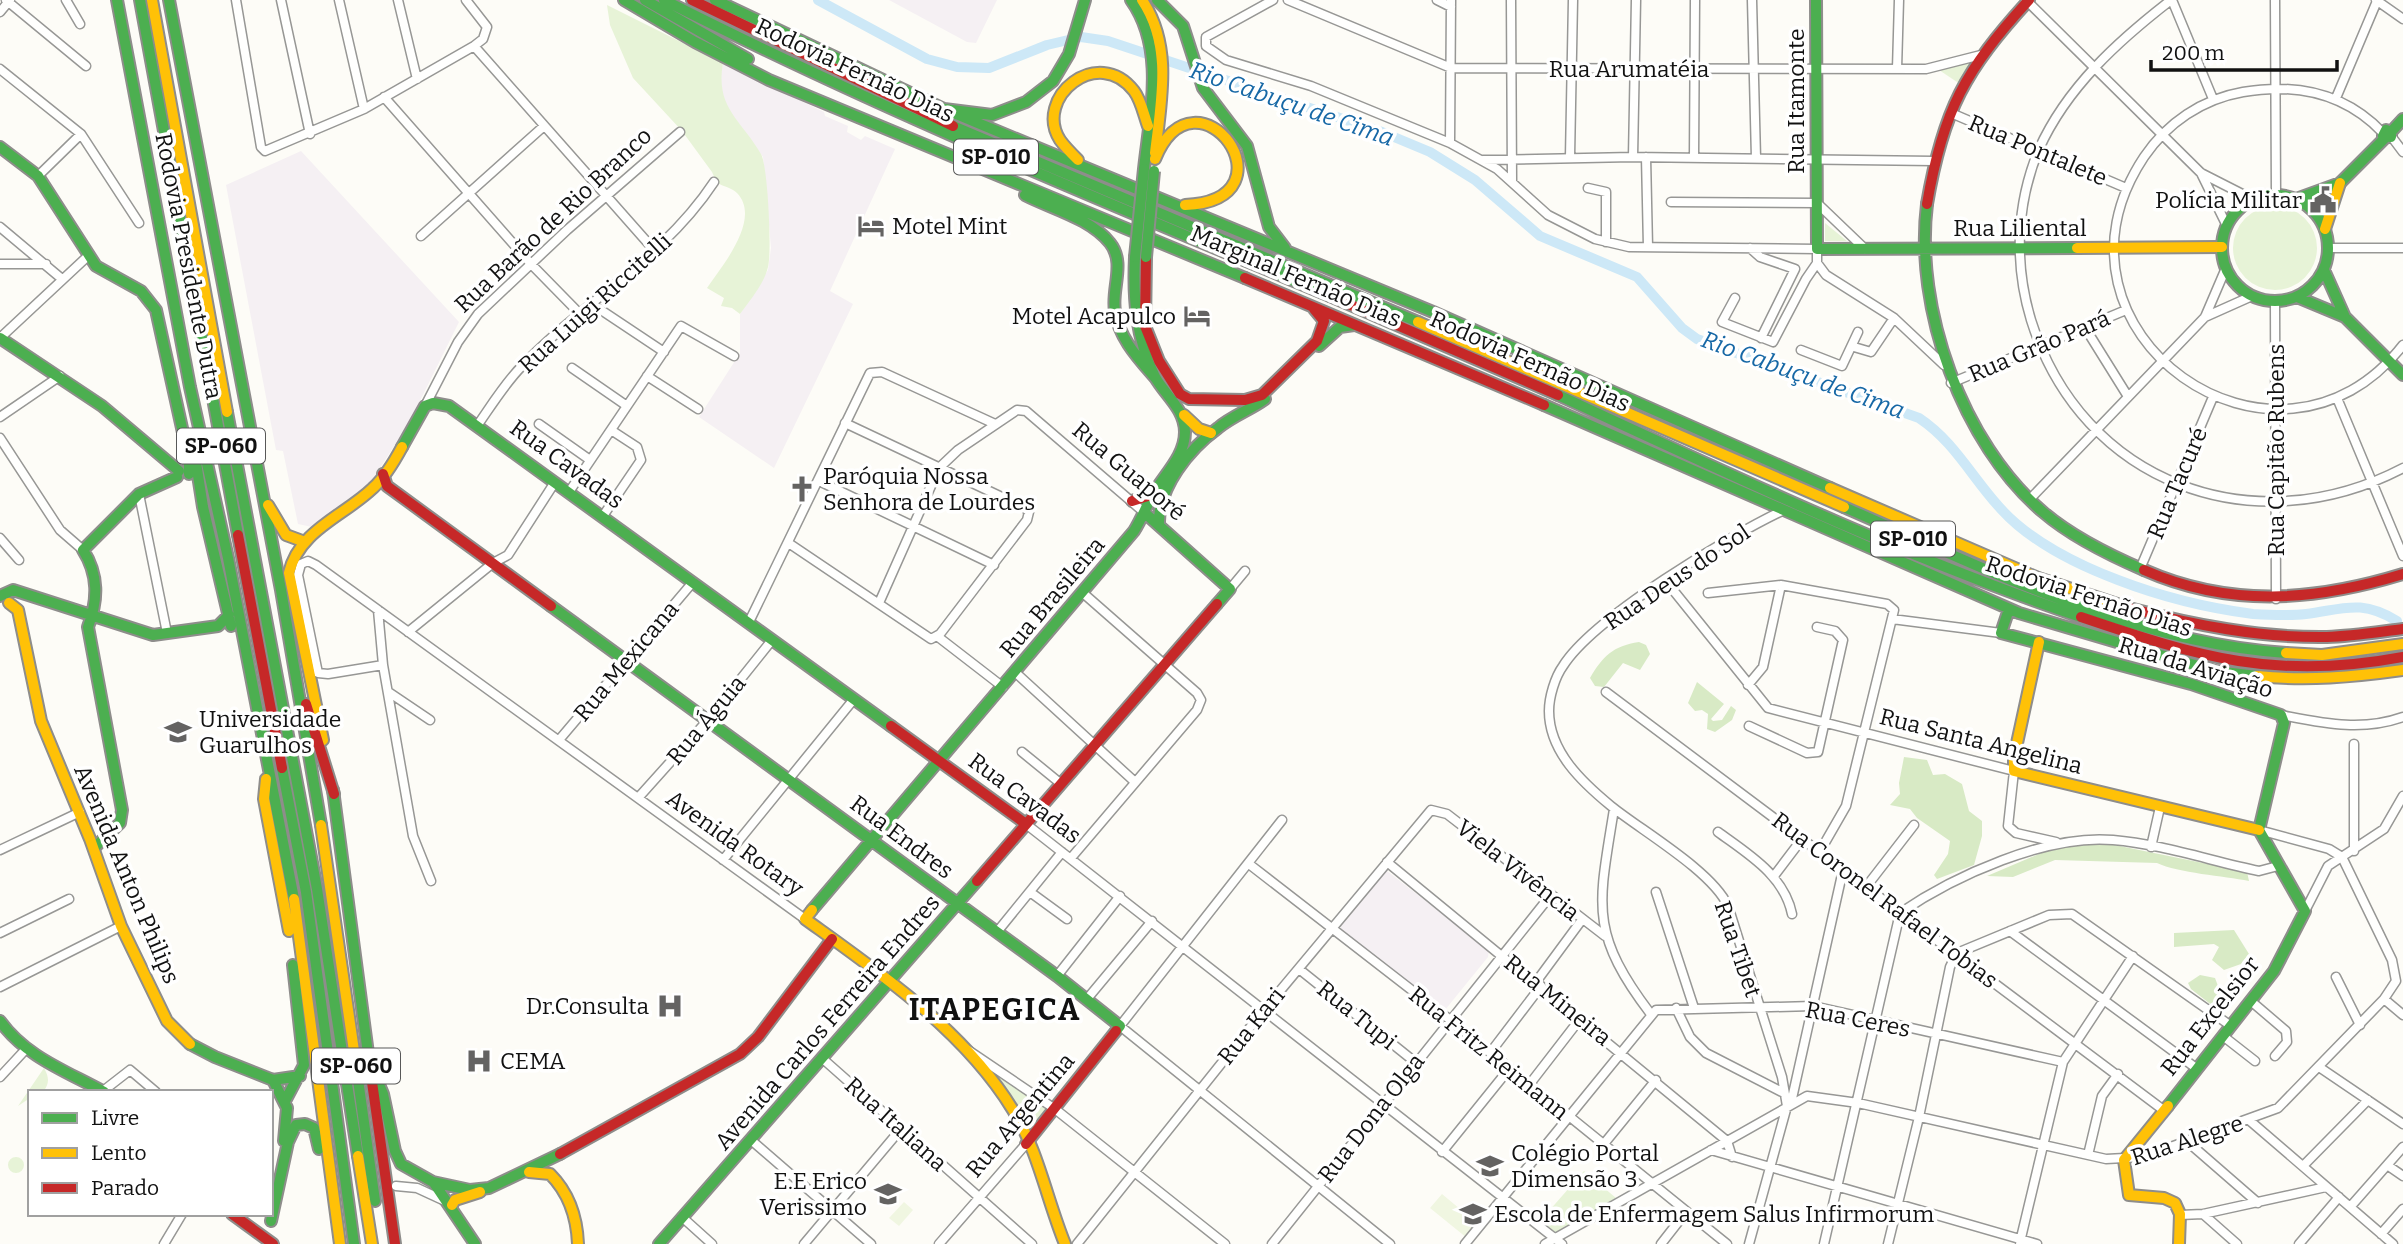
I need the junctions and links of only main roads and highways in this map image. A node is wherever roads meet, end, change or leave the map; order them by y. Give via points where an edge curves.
1 (111, 0) edge
2 (117, 0) edge
3 (140, 0) edge
4 (152, 0) edge
5 (158, 0) edge
6 (169, 0) edge
7 (178, 0) edge
8 (624, 0) edge
9 (645, 0) edge
10 (664, 0) edge
11 (692, 0) edge
12 (715, 0) edge
13 (1084, 0) edge
14 (1131, 0) edge
15 (1142, 0) edge
16 (1157, 0) edge
17 (1816, 0) edge
18 (2027, 1) edge
19 (124, 37) junction
20 (1156, 47) junction
21 (180, 58) junction
22 (1157, 71) junction
23 (825, 102) junction
24 (944, 108) junction
25 (2402, 119) edge
26 (1148, 126) junction
27 (0, 147) edge
28 (1155, 159) junction
29 (1149, 170) junction
30 (986, 171) junction
31 (1097, 173) junction
32 (2340, 183) junction
33 (2297, 199) junction
34 (1170, 203) junction
35 (2325, 229) junction
36 (2222, 247) junction
37 (1817, 249) joint
38 (1925, 249) junction
39 (1294, 255) junction
40 (1140, 257) junction
41 (200, 265) junction
42 (2324, 270) junction
43 (1253, 280) junction
44 (2297, 296) junction
45 (1300, 300) junction
46 (1335, 300) junction
47 (2345, 317) junction
48 (1364, 326) junction
49 (1446, 334) junction
50 (0, 338) edge
51 (1497, 339) junction
52 (2403, 374) edge
53 (1157, 380) junction
54 (190, 387) junction
55 (1211, 400) junction
56 (425, 407) joint
57 (1182, 412) junction
58 (1216, 429) junction
59 (182, 474) junction
60 (385, 480) junction
61 (1153, 493) junction
62 (262, 499) junction
63 (1132, 501) road end
64 (204, 507) junction
65 (1146, 514) junction
66 (1159, 524) junction
67 (305, 542) junction
68 (2403, 574) edge
69 (1230, 589) joint
70 (6, 597) edge
71 (2009, 609) junction
72 (229, 615) junction
73 (89, 616) junction
74 (2403, 629) edge
75 (2039, 642) junction
76 (2403, 645) edge
77 (2403, 657) edge
78 (2403, 670) edge
79 (298, 687) junction
80 (264, 747) junction
81 (939, 760) junction
82 (267, 764) junction
83 (334, 794) junction
84 (1026, 824) junction
85 (2259, 830) junction
86 (872, 840) junction
87 (92, 844) junction
88 (958, 905) junction
89 (805, 919) joint
90 (832, 939) junction
91 (891, 983) junction
92 (0, 1021) edge
93 (1120, 1026) joint
94 (369, 1061) junction
95 (300, 1076) junction
96 (273, 1080) junction
97 (100, 1090) edge
98 (285, 1101) junction
99 (1026, 1144) junction
100 (551, 1157) junction
101 (527, 1172) junction
102 (273, 1177) edge
103 (433, 1182) junction
104 (489, 1188) junction
105 (565, 1193) junction
106 (452, 1205) junction
107 (273, 1208) edge
108 (235, 1216) edge
109 (271, 1216) edge
110 (332, 1239) edge
111 (274, 1244) edge
112 (340, 1244) edge
113 (354, 1244) edge
114 (372, 1244) edge
115 (381, 1244) edge
116 (395, 1244) edge
117 (475, 1244) edge
118 (578, 1244) edge
119 (659, 1244) edge
120 (1065, 1244) edge
121 (2179, 1244) edge

1 - 19 main road
2 - 19 main road, Rodovia Presidente Dutra / SP-060
3 - 113 main road, Rodovia Presidente Dutra / SP-060 via 306,892
4 - 41 main road, Rodovia Presidente Dutra / SP-060
5 - 41 main road via 203,246
6 - 21 main road, Rodovia Presidente Dutra / SP-060
7 - 21 main road
8 - 23 main road, Marginal Fernão Dias / SP-010 via 695,42
9 - 23 main road
10 - 46 main road, Rodovia Fernão Dias / SP-010 via 929,129
11 - 49 main road, Rodovia Fernão Dias / SP-010 via 950,125
12 - 24 main road, Marginal Fernão Dias
13 - 24 main road via 1069,54 1046,88 1010,110 992,114
14 - 20 main road
15 - 20 main road via 1153,17
16 - 39 main road via 1179,21 1203,88 1247,146 1269,228
17 - 37 main road, Rua Itamonte
18 - 38 main road via 1981,55 1951,113 1934,161
19 - 54 main road, Rodovia Presidente Dutra / SP-060
20 - 22 main road
21 - 62 main road, Rodovia Presidente Dutra / SP-060
22 - 26 main road
22 - 28 main road
23 - 30 main road, Marginal Fernão Dias / SP-010
24 - 31 main road, Marginal Fernão Dias / SP-010
25 - 32 main road
26 - 29 main road
26 - 31 main road via 1140,96 1117,74 1097,70 1070,81 1055,106 1057,135 1069,153
27 - 59 main road via 38,176 103,271 141,291 156,310
28 - 29 main road
28 - 34 main road via 1166,134 1189,123 1216,128 1236,150 1238,172 1228,194 1206,205
29 - 40 main road, bridge
30 - 43 main road, Marginal Fernão Dias / SP-010
30 - 53 main road via 1091,229 1111,245 1118,262 1114,305 1119,325
31 - 34 main road, Marginal Fernão Dias / SP-010
32 - 33 main road
32 - 35 main road
33 - 35 main road
33 - 36 main road via 2276,195 2243,206 2227,226
34 - 39 main road, Marginal Fernão Dias / SP-010
35 - 42 main road
36 - 38 main road, Rua Liliental
36 - 44 main road via 2232,279 2252,296 2275,301
37 - 38 main road, Rua Liliental
38 - 68 main road via 1930,308 1951,383 1988,448 2030,499 2058,523 2140,569 2207,591 2276,599 2340,592
39 - 51 main road, Marginal Fernão Dias / SP-010
40 - 53 main road via 1133,309 1136,329
40 - 55 main road via 1152,346 1180,394
41 - 114 main road, Rodovia Presidente Dutra / SP-060 via 317,889
42 - 44 main road
42 - 47 main road
43 - 45 main road, Marginal Fernão Dias / SP-010
43 - 46 main road
44 - 47 main road
45 - 48 main road, Marginal Fernão Dias / SP-010
45 - 55 main road via 1323,318 1317,341 1260,396
46 - 77 main road, Rodovia Fernão Dias / SP-010 via 2004,593 2216,659 2321,668
47 - 52 main road
48 - 58 main road via 1340,327 1267,397
48 - 71 main road, Marginal Fernão Dias / SP-010
49 - 51 main road
49 - 76 main road, Rodovia Fernão Dias / SP-010 via 2034,591 2241,650 2322,655
50 - 59 main road via 124,423
51 - 74 main road, Marginal Fernão Dias / SP-010 via 1945,540 2072,589 2199,626 2254,636 2325,640
53 - 57 main road
54 - 64 main road via 191,436
54 - 80 main road, Rodovia Presidente Dutra / SP-060
55 - 58 main road via 1221,411
56 - 60 main road, Rua Barão de Rio Branco
56 - 81 main road, Rua Cavadas via 449,406
57 - 58 main road via 1199,429
57 - 61 main road, Rua Brasileira via 1184,444
58 - 66 main road via 1161,498
59 - 64 main road
59 - 73 main road via 139,494 83,550 94,578
60 - 67 main road, Rua Barão de Rio Branco
60 - 86 main road, Rua Endres
61 - 63 main road
61 - 65 main road, Rua Brasileira
62 - 67 main road via 287,538
62 - 79 main road, Rodovia Presidente Dutra / SP-060
64 - 72 main road
65 - 66 main road, Rua Guaporé
65 - 81 main road, Rua Brasileira
66 - 69 main road, Rua Guaporé
67 - 83 main road via 293,554 289,573
69 - 84 main road, Avenida Carlos Ferreira Endres
70 - 73 main road via 30,597
70 - 87 main road, Avenida Anton Philips via 41,721
71 - 75 main road, Rua da Aviação via 2001,633
71 - 78 main road, Marginal Fernão Dias / SP-010 via 2215,671 2294,680
72 - 73 main road via 218,626 150,635
72 - 80 main road via 252,726
73 - 87 main road via 122,810 120,823
75 - 85 main road, Rua da Aviação via 2191,684 2281,715 2283,738
75 - 85 main road, Rua Santa Angelina via 2014,771
79 - 83 main road via 313,718
79 - 115 main road, Rodovia Presidente Dutra / SP-060 via 332,887
80 - 82 main road, Rodovia Presidente Dutra / SP-060
81 - 84 main road, Rua Cavadas
81 - 86 main road, Rua Brasileira
82 - 95 main road via 264,799 291,939 304,1058
82 - 112 main road, Rodovia Presidente Dutra / SP-060 via 294,904
83 - 94 main road
84 - 88 main road, Avenida Carlos Ferreira Endres
85 - 121 main road, Rua Excelsior via 2305,911 2252,1002 2124,1160 2129,1195 2165,1198 2175,1205 2180,1215
86 - 88 main road, Rua Endres
86 - 89 main road, Rua Brasileira
87 - 96 main road, Avenida Anton Philips via 121,926 175,1032 192,1046
88 - 91 main road, Avenida Carlos Ferreira Endres
88 - 93 main road, Rua Endres
89 - 90 main road, Avenida Rotary
90 - 91 main road, Avenida Rotary
90 - 100 main road via 740,1054 674,1094
91 - 99 main road, Avenida Rotary via 989,1069 1013,1109
91 - 119 main road, Avenida Carlos Ferreira Endres
92 - 97 main road via 26,1049
93 - 99 main road, Rua Argentina
94 - 103 main road via 383,1094 398,1158 411,1172
94 - 116 main road
95 - 96 main road
95 - 98 main road
96 - 98 main road
98 - 102 main road via 288,1123
99 - 120 main road, Avenida Rotary
100 - 101 main road
100 - 105 main road
101 - 104 main road
101 - 105 main road via 550,1174
103 - 104 main road via 460,1189
103 - 106 main road
104 - 106 main road
105 - 118 main road
106 - 117 main road
107 - 110 main road via 290,1136 301,1124 311,1126 316,1133
108 - 111 main road
109 - 111 main road

